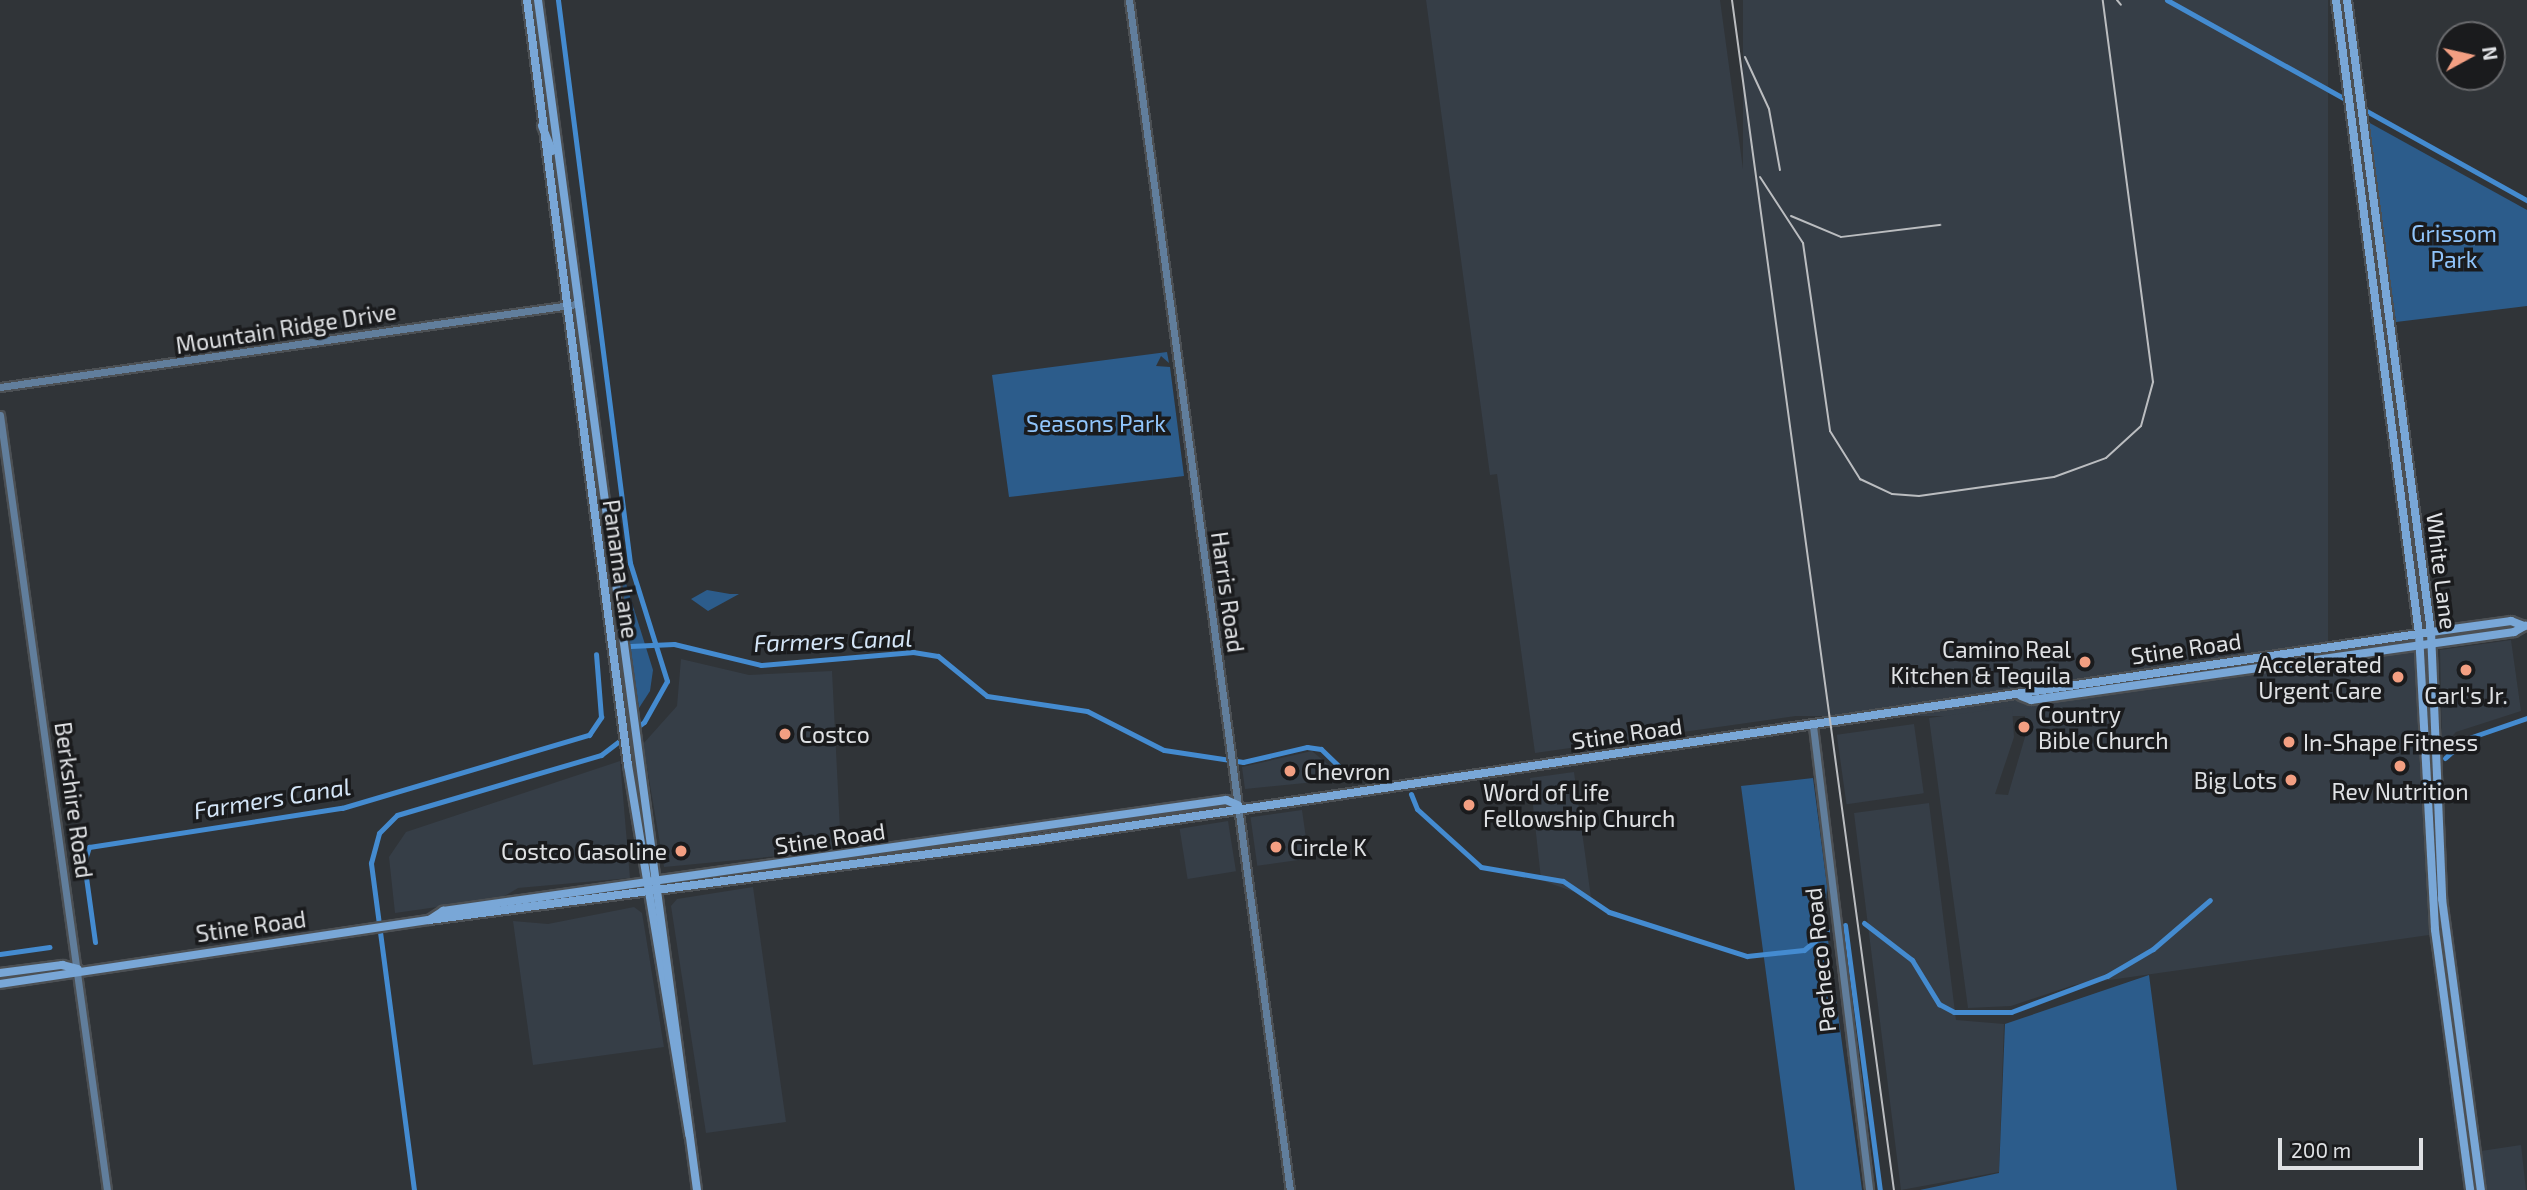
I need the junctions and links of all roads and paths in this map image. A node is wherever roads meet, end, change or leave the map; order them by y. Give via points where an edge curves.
1 (527, 0) edge
2 (538, 0) edge
3 (1129, 0) edge
4 (2337, 0) edge
5 (2347, 0) edge
6 (2351, 32) junction
7 (2352, 124) junction
8 (542, 126) junction
9 (2366, 146) junction
10 (558, 161) junction
11 (2360, 180) junction
12 (2377, 225) junction
13 (577, 304) junction
14 (565, 306) junction
15 (0, 387) edge
16 (0, 415) edge
17 (590, 488) junction
18 (607, 527) junction
19 (2406, 527) junction
20 (600, 562) junction
21 (2422, 562) junction
22 (615, 582) junction
23 (2526, 625) edge
24 (2431, 632) junction
25 (2418, 634) junction
26 (2432, 644) junction
27 (2350, 645) junction
28 (2420, 645) junction
29 (2261, 657) junction
30 (2304, 662) junction
31 (2216, 664) junction
32 (2218, 673) junction
33 (2179, 679) junction
34 (2021, 696) junction
35 (2424, 725) junction
36 (1813, 726) junction
37 (2437, 772) junction
38 (1238, 805) junction
39 (1140, 814) junction
40 (1085, 833) junction
41 (947, 841) junction
42 (2428, 846) junction
43 (852, 854) junction
44 (911, 857) junction
45 (810, 870) junction
46 (657, 880) junction
47 (646, 882) junction
48 (659, 893) junction
49 (648, 895) junction
50 (2442, 899) junction
51 (2433, 910) junction
52 (429, 920) junction
53 (2450, 965) junction
54 (2440, 968) junction
55 (78, 969) junction
56 (658, 969) junction
57 (0, 973) edge
58 (0, 985) edge
59 (676, 1009) junction
60 (2457, 1011) junction
61 (665, 1015) junction
62 (682, 1052) junction
63 (691, 1142) junction
64 (107, 1190) edge
65 (697, 1190) edge
66 (1290, 1190) edge
67 (1868, 1190) edge
68 (2470, 1190) edge
69 (2481, 1190) edge

1 - 8 main road, Panama Lane
2 - 10 main road, Panama Lane
3 - 38 street, Harris Road
4 - 6 main road
4 - 7 main road, White Lane
5 - 6 main road, White Lane
6 - 9 main road, White Lane
7 - 9 main road
7 - 11 main road, White Lane
8 - 10 main road
8 - 14 main road, Panama Lane
9 - 12 main road, White Lane
10 - 13 main road, Panama Lane
11 - 12 main road
11 - 19 main road, White Lane
12 - 21 main road, White Lane
13 - 14 street, Mountain Ridge Drive
13 - 18 main road, Panama Lane
14 - 15 street, Mountain Ridge Drive
14 - 17 main road, Panama Lane
16 - 55 street, Berkshire Road
17 - 18 main road
17 - 20 main road, Panama Lane
18 - 22 main road, Panama Lane
19 - 21 main road
19 - 25 main road, White Lane
20 - 22 main road
20 - 47 main road, Panama Lane
21 - 24 main road, White Lane
22 - 46 main road, Panama Lane
23 - 24 main road, Stine Road via 2511,621
23 - 26 main road, Stine Road
24 - 25 main road, Stine Road
24 - 26 main road, White Lane
25 - 27 main road, Stine Road
25 - 28 main road, White Lane
26 - 28 main road, Stine Road
26 - 37 main road, White Lane
27 - 29 main road, Stine Road
27 - 30 main road
28 - 30 main road, Stine Road
28 - 35 main road, White Lane
29 - 31 main road, Stine Road
29 - 32 main road
30 - 32 main road, Stine Road
31 - 33 main road
31 - 34 main road, Stine Road
32 - 33 main road, Stine Road
33 - 34 main road, Stine Road via 2031,700
34 - 36 main road, Stine Road
35 - 37 main road
35 - 42 main road, White Lane
36 - 38 main road, Stine Road
36 - 67 street, Pacheco Road
37 - 50 main road, White Lane
38 - 39 main road, Stine Road via 1226,800
38 - 40 main road, Stine Road
38 - 66 street, Harris Road
39 - 40 main road
39 - 41 main road, Stine Road
40 - 44 main road, Stine Road
41 - 43 main road, Stine Road
41 - 44 main road
42 - 50 main road
42 - 51 main road, White Lane
43 - 45 main road
43 - 46 main road, Stine Road
44 - 45 main road, Stine Road
45 - 48 main road, Stine Road
46 - 47 main road, Stine Road
46 - 48 main road, Panama Lane
47 - 49 main road, Panama Lane
47 - 52 main road, Stine Road via 443,911
48 - 49 main road, Stine Road
48 - 59 main road, Panama Lane
49 - 52 main road, Stine Road
49 - 56 main road, Panama Lane
50 - 53 main road, White Lane
51 - 53 main road
51 - 54 main road, White Lane
52 - 55 main road, Stine Road
53 - 60 main road, White Lane
54 - 60 main road
54 - 68 main road, White Lane
55 - 57 main road, Stine Road via 62,965
55 - 58 main road, Stine Road
55 - 64 street, Berkshire Road
56 - 59 main road
56 - 61 main road, Panama Lane
59 - 62 main road, Panama Lane
60 - 69 main road, White Lane
61 - 62 main road
61 - 63 main road, Panama Lane
62 - 63 main road, Panama Lane
63 - 65 main road, Panama Lane

